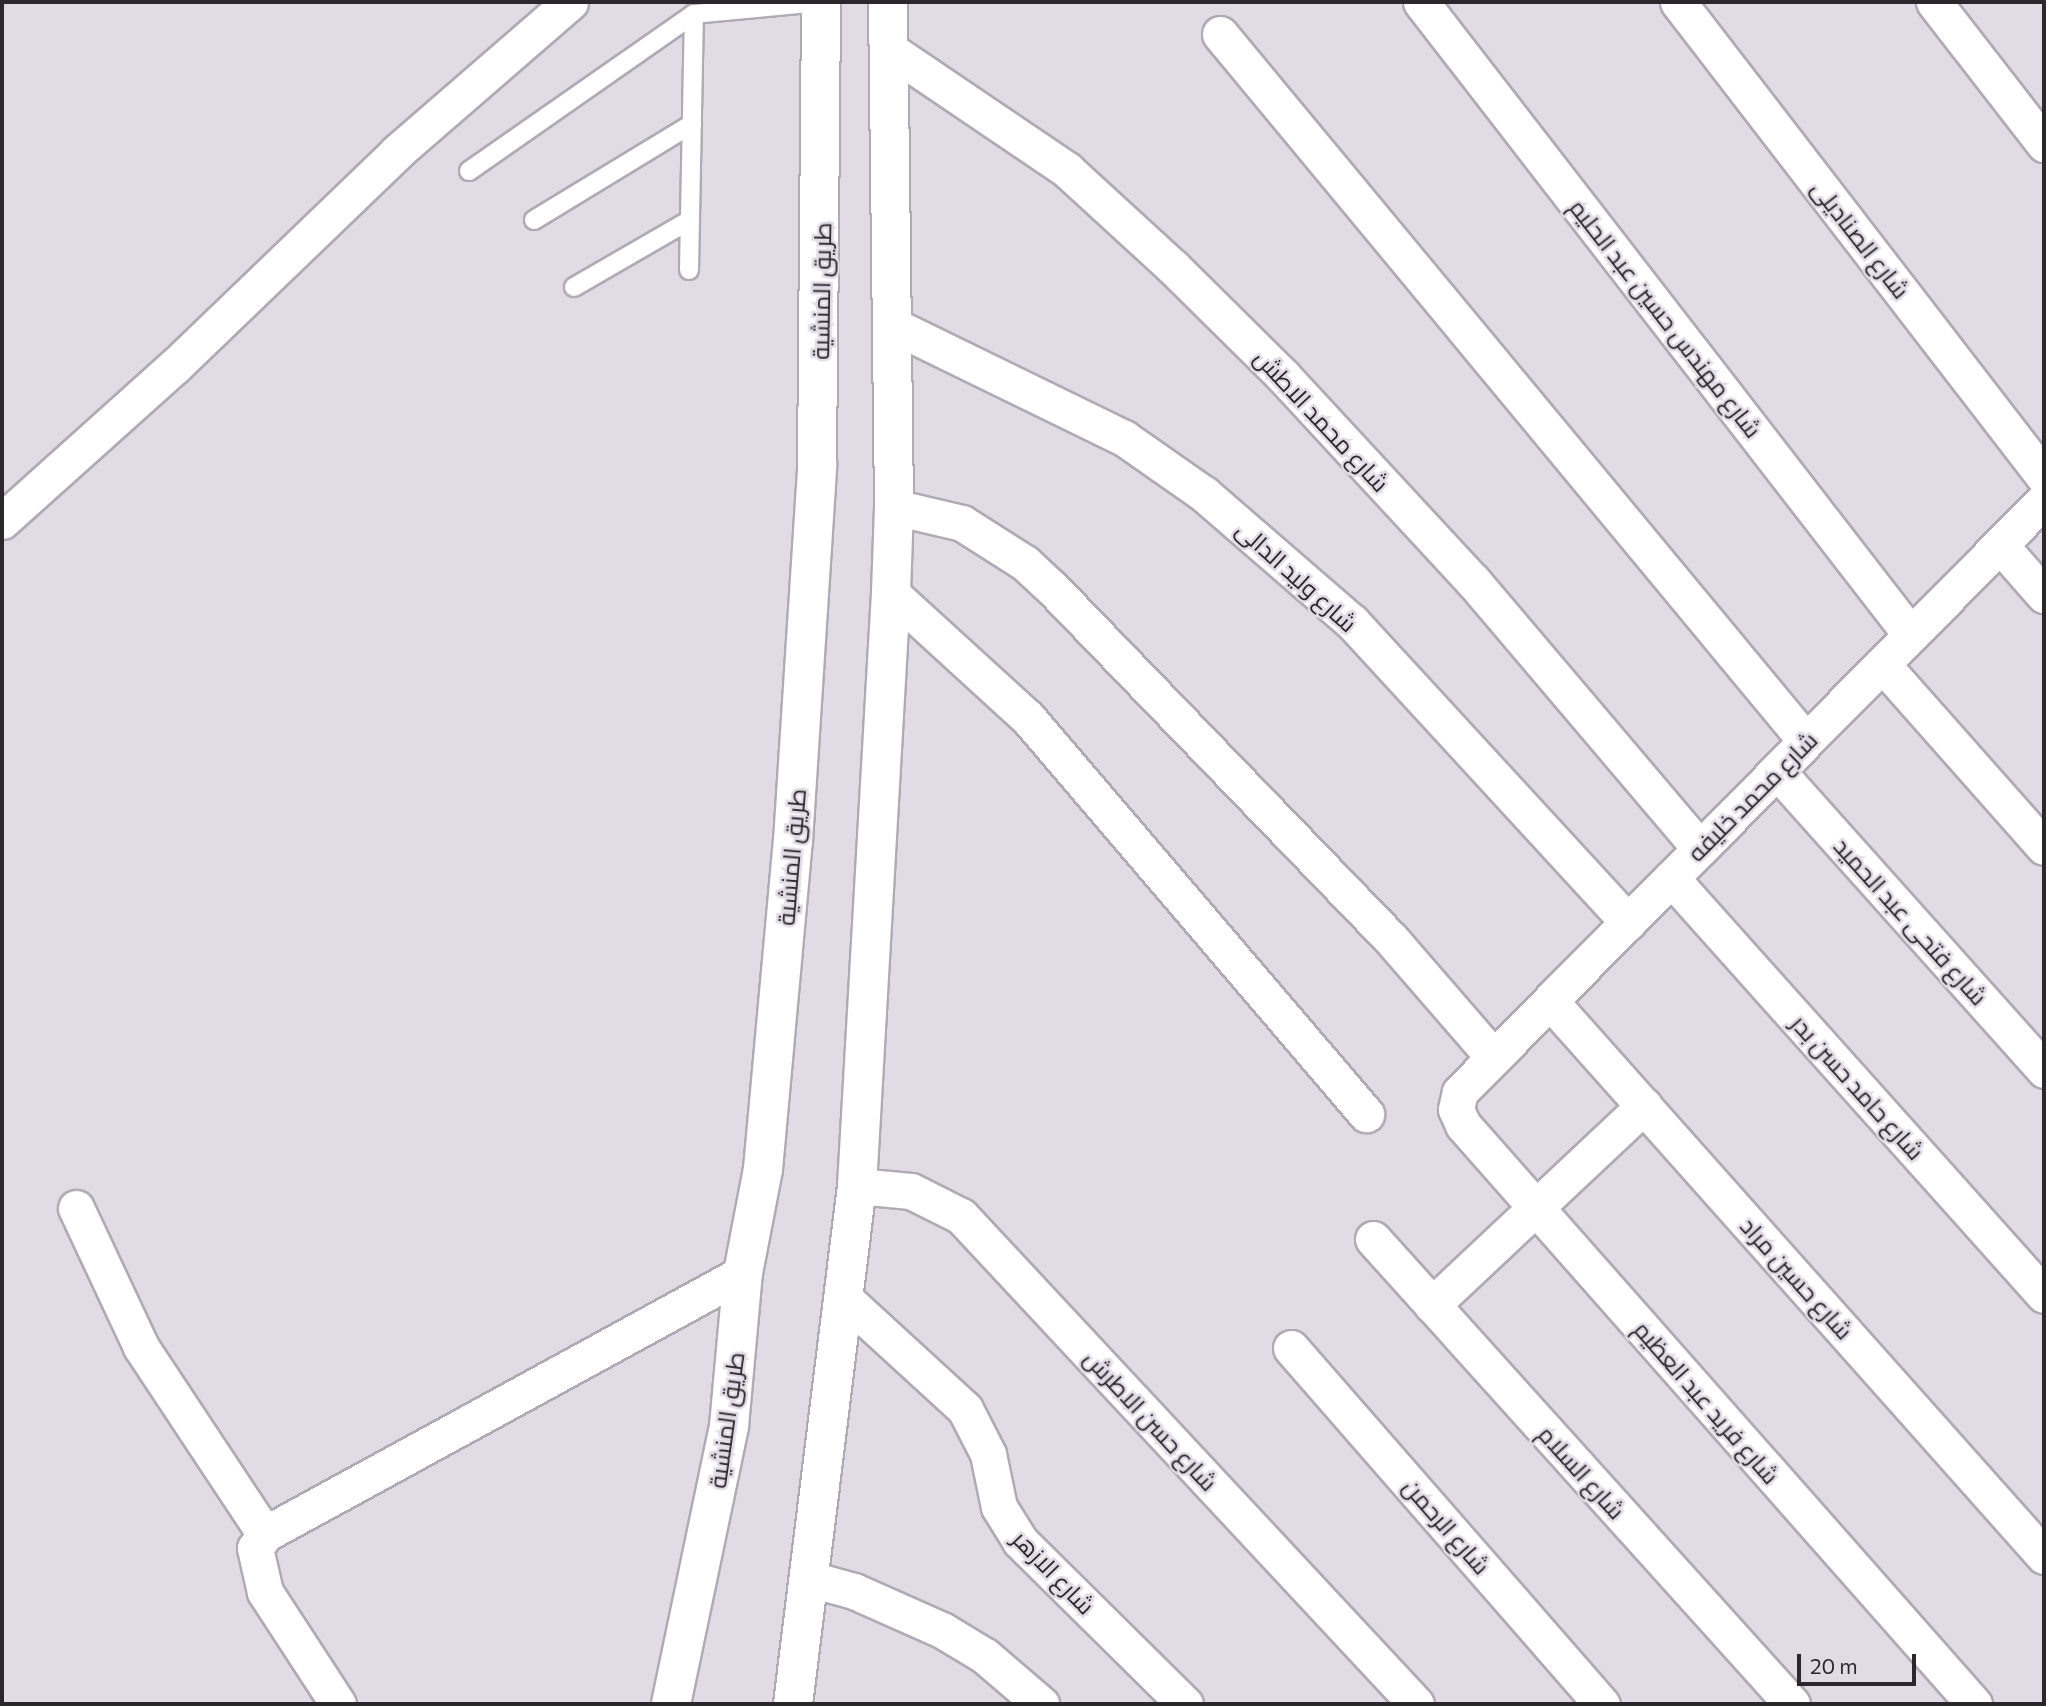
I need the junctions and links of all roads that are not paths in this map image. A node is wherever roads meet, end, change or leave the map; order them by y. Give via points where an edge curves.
1 (570, 2) edge
2 (821, 2) edge
3 (888, 2) edge
4 (1421, 2) edge
5 (1678, 2) edge
6 (1934, 2) edge
7 (694, 14) junction
8 (1220, 34) dead end
9 (890, 50) junction
10 (692, 124) junction
11 (2044, 144) edge
12 (469, 171) dead end
13 (534, 220) dead end
14 (690, 220) junction
15 (689, 270) dead end
16 (575, 287) dead end
17 (892, 325) junction
18 (2044, 477) edge
19 (2044, 500) edge
20 (894, 508) junction
21 (2, 521) edge
22 (2000, 545) junction
23 (891, 593) junction
24 (2044, 595) edge
25 (1911, 635) junction
26 (1882, 664) junction
27 (1806, 741) junction
28 (1777, 771) junction
29 (2044, 847) edge
30 (1700, 849) junction
31 (1671, 878) junction
32 (1628, 922) junction
33 (1550, 1001) junction
34 (1494, 1058) junction
35 (2044, 1070) edge
36 (1460, 1092) joint
37 (1644, 1105) junction
38 (1366, 1114) dead end
39 (857, 1186) junction
40 (76, 1208) dead end
41 (1536, 1208) junction
42 (1373, 1239) dead end
43 (743, 1273) junction
44 (2044, 1295) edge
45 (845, 1299) junction
46 (1432, 1305) junction
47 (1291, 1348) dead end
48 (265, 1534) junction
49 (2044, 1556) edge
50 (807, 1578) junction
51 (338, 1704) edge
52 (671, 1704) edge
53 (793, 1704) edge
54 (1041, 1704) edge
55 (1185, 1704) edge
56 (1416, 1704) edge
57 (1602, 1704) edge
58 (1792, 1704) edge
59 (1974, 1704) edge

1 - 21 street via 397,152 175,366
2 - 7 lane
2 - 43 street, طريق المنشية via 822,276 807,653 763,1168
3 - 9 street
4 - 25 street, شارع مهندس حسين عبد الحليم
5 - 18 street, شارع الصناديلى
6 - 11 street
7 - 10 lane
7 - 12 lane
8 - 27 street
9 - 17 street
9 - 30 street, شارع محمد الاطش via 1067,170 1173,267 1283,376 1473,581
10 - 13 lane
10 - 14 lane
14 - 15 lane
14 - 16 lane
17 - 20 street
17 - 32 street, شارع وليد الدالى via 1124,438 1225,512 1352,622
19 - 22 street, شارع محمد خليفه
20 - 23 street
20 - 34 street via 961,523 1024,563 1052,588 1345,890
22 - 24 street
22 - 25 street, شارع محمد خليفه
23 - 38 street via 1028,718
23 - 39 street
25 - 26 street, شارع محمد خليفه
26 - 27 street, شارع محمد خليفه
26 - 29 street
27 - 28 street, شارع محمد خليفه
28 - 30 street, شارع محمد خليفه
28 - 35 street, شارع فتحى عبد الحميد
30 - 31 street, شارع محمد خليفه
31 - 32 street, شارع محمد خليفه
31 - 44 street, شارع حامد حسن بدر
32 - 33 street, شارع محمد خليفه
33 - 34 street, شارع محمد خليفه
33 - 37 street, شارع حسين مراد
34 - 36 street, شارع محمد خليفه
36 - 41 street, شارع فريد عبد العظيم via 1456,1109 1463,1125
37 - 41 street
37 - 49 street, شارع حسين مراد
39 - 45 street
39 - 56 street, شارع حسن الاطرش via 911,1191 961,1216
40 - 48 street via 141,1347
41 - 46 street
41 - 59 street, شارع فريد عبد العظيم
42 - 46 street, شارع السلام
43 - 48 street
43 - 52 street, طريق المنشية via 729,1426
45 - 50 street
45 - 55 street, شارع الازهر via 965,1409 988,1454 999,1507 1020,1541
46 - 58 street, شارع السلام
47 - 57 street, شارع الرحمن
48 - 51 street via 255,1548 265,1592
50 - 53 street
50 - 54 street via 854,1591 942,1630 985,1656

